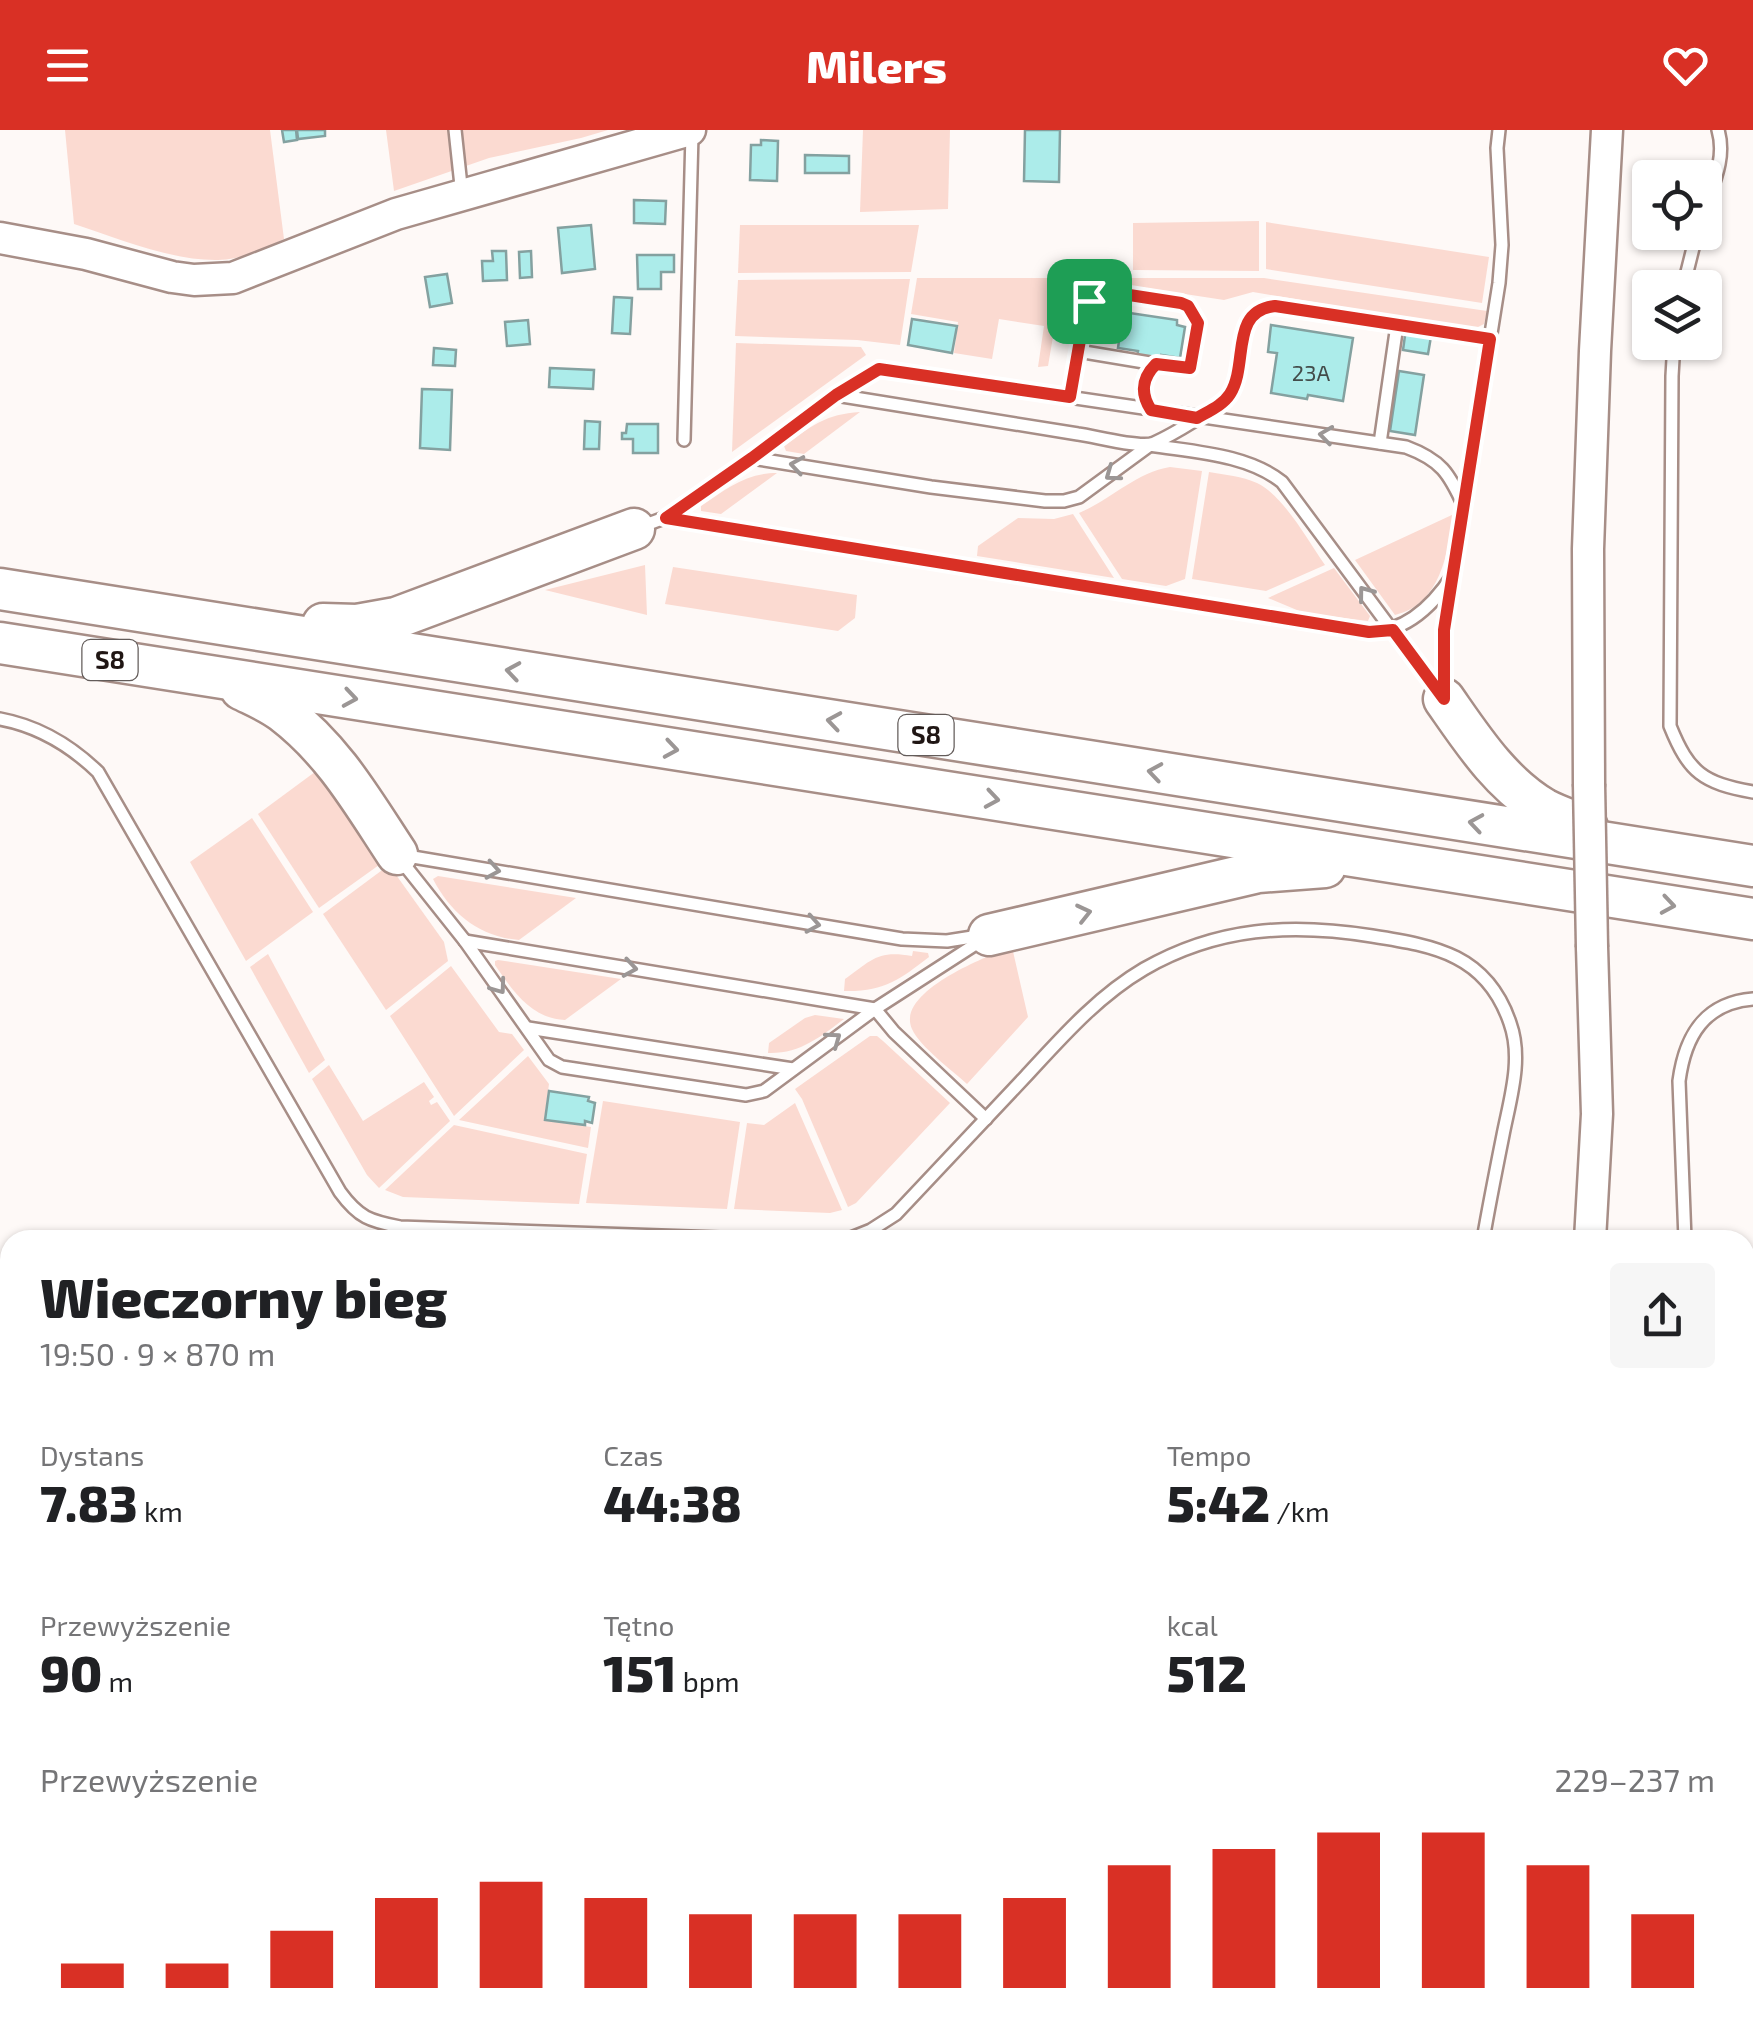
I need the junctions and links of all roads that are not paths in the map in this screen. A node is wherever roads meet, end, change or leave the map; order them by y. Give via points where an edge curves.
1 (455, 130) edge
2 (691, 130) edge
3 (1499, 130) edge
4 (1607, 130) edge
5 (1718, 130) edge
6 (1720, 160) edge
7 (462, 195) junction
8 (0, 238) edge
9 (1397, 325) junction
10 (1490, 339) junction
11 (1078, 352) junction
12 (1673, 360) edge
13 (1156, 364) junction
14 (836, 395) junction
15 (1070, 397) junction
16 (1151, 410) junction
17 (1197, 418) junction
18 (684, 440) dead end
19 (1380, 442) junction
20 (1150, 445) junction
21 (752, 458) junction
22 (1464, 506) junction
23 (650, 524) junction
24 (1452, 575) junction
25 (0, 589) edge
26 (210, 623) junction
27 (1393, 630) junction
28 (0, 643) edge
29 (220, 677) junction
30 (1444, 699) junction
31 (0, 719) edge
32 (1753, 792) edge
33 (1642, 849) junction
34 (397, 854) junction
35 (1398, 862) junction
36 (1753, 866) edge
37 (1753, 919) edge
38 (989, 935) junction
39 (464, 941) junction
40 (1753, 999) edge
41 (875, 1009) junction
42 (528, 1028) junction
43 (793, 1069) junction
44 (986, 1119) junction
45 (487, 1230) edge
46 (871, 1230) edge
47 (1485, 1230) edge
48 (1590, 1230) edge
49 (1686, 1230) edge

1 - 7 lane
2 - 7 street
2 - 18 lane
3 - 10 lane via 1502,245
4 - 48 street, bridge via 1589,529 1596,1114
5 - 6 lane
7 - 8 street via 214,280 172,277
9 - 10 lane
9 - 17 lane via 1262,308 1245,326 1230,394
9 - 19 lane
10 - 22 lane
11 - 13 lane
11 - 13 lane via 1086,306 1097,293 1188,306 1198,323 1190,368
11 - 15 lane
12 - 32 lane via 1670,726 1693,770
13 - 16 lane via 1143,388
14 - 15 lane via 879,369
14 - 20 lane
14 - 21 lane
15 - 16 lane
16 - 17 lane
19 -> 17 lane
17 - 20 lane
19 - 22 lane via 1428,455 1452,479
20 -> 21 lane via 1064,501
27 -> 20 lane via 1272,474
21 - 23 lane
22 - 24 lane
23 - 26 highway via 396,618 358,625
23 - 27 lane via 1369,632
24 - 27 lane via 1428,606
24 - 30 lane
25 - 26 highway, S8
33 -> 26 highway, S8
27 - 30 lane
28 - 29 highway, S8
29 - 34 highway via 280,709 320,745
29 -> 35 highway, S8
30 - 33 highway via 1519,792 1545,810
31 - 45 lane via 52,736 98,772 352,1209 400,1227
33 - 36 highway, S8
34 -> 38 lane via 902,939
34 - 39 lane
35 -> 37 highway, S8
38 -> 35 highway via 1258,872
38 - 41 lane
39 -> 41 lane
39 -> 42 lane
40 - 49 lane via 1703,1020 1682,1058
43 -> 41 lane
41 - 44 lane
42 - 43 lane
42 - 43 lane via 549,1060 562,1067 746,1095
44 - 46 lane via 896,1214
44 - 47 lane via 1108,993 1183,951 1254,931 1298,928 1409,940 1453,955 1481,975 1511,1025 1516,1068

